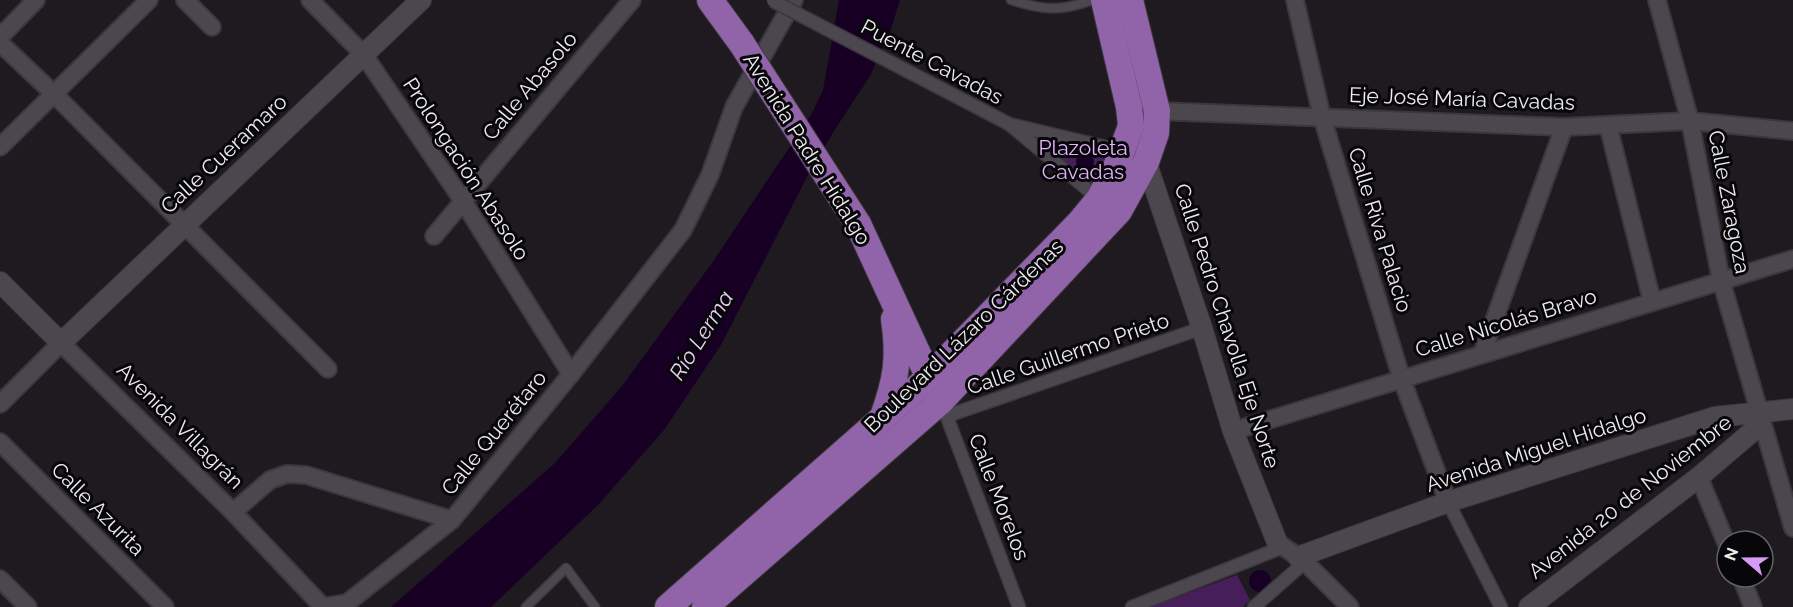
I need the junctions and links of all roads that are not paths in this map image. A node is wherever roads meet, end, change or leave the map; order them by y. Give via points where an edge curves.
1 (36, 0) edge
2 (149, 0) edge
3 (185, 0) edge
4 (310, 0) edge
5 (421, 0) edge
6 (632, 0) edge
7 (710, 0) edge
8 (772, 0) edge
9 (794, 0) edge
10 (1011, 0) edge
11 (1092, 0) edge
12 (1104, 0) edge
13 (1130, 0) edge
14 (1295, 0) edge
15 (1658, 0) edge
16 (212, 27) dead end
17 (0, 37) edge
18 (0, 43) edge
19 (364, 55) junction
20 (54, 94) junction
21 (1157, 111) junction
22 (1130, 116) junction
23 (1322, 117) junction
24 (1690, 121) junction
25 (1009, 124) junction
26 (1608, 125) junction
27 (1564, 127) junction
28 (1793, 131) edge
29 (0, 147) edge
30 (1122, 151) junction
31 (1146, 162) junction
32 (1099, 199) junction
33 (463, 201) junction
34 (184, 225) junction
35 (434, 236) dead end
36 (1793, 259) edge
37 (1721, 280) junction
38 (0, 282) edge
39 (891, 294) junction
40 (1652, 302) junction
41 (1202, 328) junction
42 (907, 329) junction
43 (61, 343) junction
44 (962, 344) junction
45 (1482, 354) junction
46 (327, 369) dead end
47 (572, 374) junction
48 (928, 377) junction
49 (1402, 380) junction
50 (0, 404) edge
51 (944, 409) junction
52 (1793, 409) edge
53 (882, 418) junction
54 (1759, 418) junction
55 (1233, 431) junction
56 (0, 442) edge
57 (1699, 477) junction
58 (1448, 502) junction
59 (233, 512) junction
60 (452, 520) junction
61 (1793, 528) edge
62 (1721, 529) edge
63 (1291, 552) junction
64 (0, 579) edge
65 (1745, 589) edge
66 (1751, 606) edge
67 (28, 607) edge
68 (165, 607) edge
69 (323, 607) edge
70 (526, 607) edge
71 (595, 607) edge
72 (668, 607) edge
73 (705, 607) edge
74 (1019, 607) edge
75 (1132, 607) edge
76 (1254, 607) edge
77 (1350, 607) edge
78 (1501, 607) edge
79 (1529, 607) edge

1 - 17 street
2 - 20 street
3 - 16 street
4 - 19 street, Prolongación Abasolo
5 - 19 street, Calle Cueramaro
6 - 33 street, Calle Abasolo
7 - 39 main road, Avenida Padre Hidalgo, bridge via 858,224
8 - 25 street, Puente Cavadas, bridge
9 - 47 street, Calle Querétaro via 734,107 710,175 683,230
10 - 11 lane via 1048,10
12 - 22 main road
13 - 21 main road, Boulevard Lázaro Cárdenas
14 - 23 street, Calle Riva Palacio
15 - 24 street, Calle Zaragoza
18 - 20 street
19 - 33 street, Prolongación Abasolo
19 - 34 street, Calle Cueramaro
20 - 29 street
20 - 34 street
21 - 22 street, Eje José María Cavadas
21 - 23 street, Eje José María Cavadas
21 - 31 main road, Boulevard Lázaro Cárdenas via 1156,133
22 - 30 main road, Boulevard Lázaro Cárdenas
22 - 31 street, Calle Pedro Chavolla Eje Norte
23 - 27 street, Eje José María Cavadas
23 - 49 street, Calle Riva Palacio
24 - 26 street, Eje José María Cavadas
24 - 28 street, Eje José María Cavadas
24 - 37 street, Calle Zaragoza
25 - 30 street
25 - 32 street
26 - 27 street, Eje José María Cavadas
26 - 40 street
27 - 45 street
30 - 32 main road, Boulevard Lázaro Cárdenas
31 - 41 street, Calle Pedro Chavolla Eje Norte
31 - 51 main road, Boulevard Lázaro Cárdenas via 1112,220
32 - 44 main road, Boulevard Lázaro Cárdenas
33 - 35 street, Calle Abasolo
33 - 47 street, Prolongación Abasolo
34 - 43 street, Calle Cueramaro
34 - 46 street
36 - 37 street, Calle Nicolás Bravo
37 - 40 street, Calle Nicolás Bravo
37 - 54 street, Calle Zaragoza
38 - 43 street, Avenida Villagrán
39 - 42 main road, Avenida Padre Hidalgo
39 - 53 main road via 897,365 894,387
40 - 45 street, Calle Nicolás Bravo
41 - 51 street, Calle Guillermo Prieto
41 - 55 street, Calle Pedro Chavolla Eje Norte
42 - 44 main road via 938,344
42 - 48 main road, Avenida Padre Hidalgo
43 - 50 street
43 - 59 street, Avenida Villagrán
44 - 48 main road, Boulevard Lázaro Cárdenas
45 - 49 street, Calle Nicolás Bravo
47 - 60 street, Calle Querétaro
48 - 51 main road, Avenida Padre Hidalgo
48 - 53 main road, Boulevard Lázaro Cárdenas
49 - 55 street, Calle Nicolás Bravo
49 - 58 street, Calle Riva Palacio
51 - 73 main road, Boulevard Lázaro Cárdenas
51 - 74 street, Calle Morelos
52 - 54 street, Avenida Miguel Hidalgo
53 - 72 main road, Boulevard Lázaro Cárdenas
54 - 57 street, Avenida 20 de Noviembre
54 - 58 street, Avenida Miguel Hidalgo via 1715,417
54 - 61 street, Calle Zaragoza
55 - 63 street, Calle Pedro Chavolla Eje Norte
56 - 68 street, Calle Azurita
57 - 62 street
57 - 79 street, Avenida 20 de Noviembre
58 - 63 street, Avenida Miguel Hidalgo
58 - 78 street
59 - 60 street, Calle Querétaro via 270,480 287,474 306,475
59 - 69 street, Avenida Villagrán
60 - 69 street, Calle Querétaro via 347,603
63 - 75 street
63 - 76 street
63 - 77 street
64 - 67 street
65 - 66 street
70 - 71 lane via 566,568

